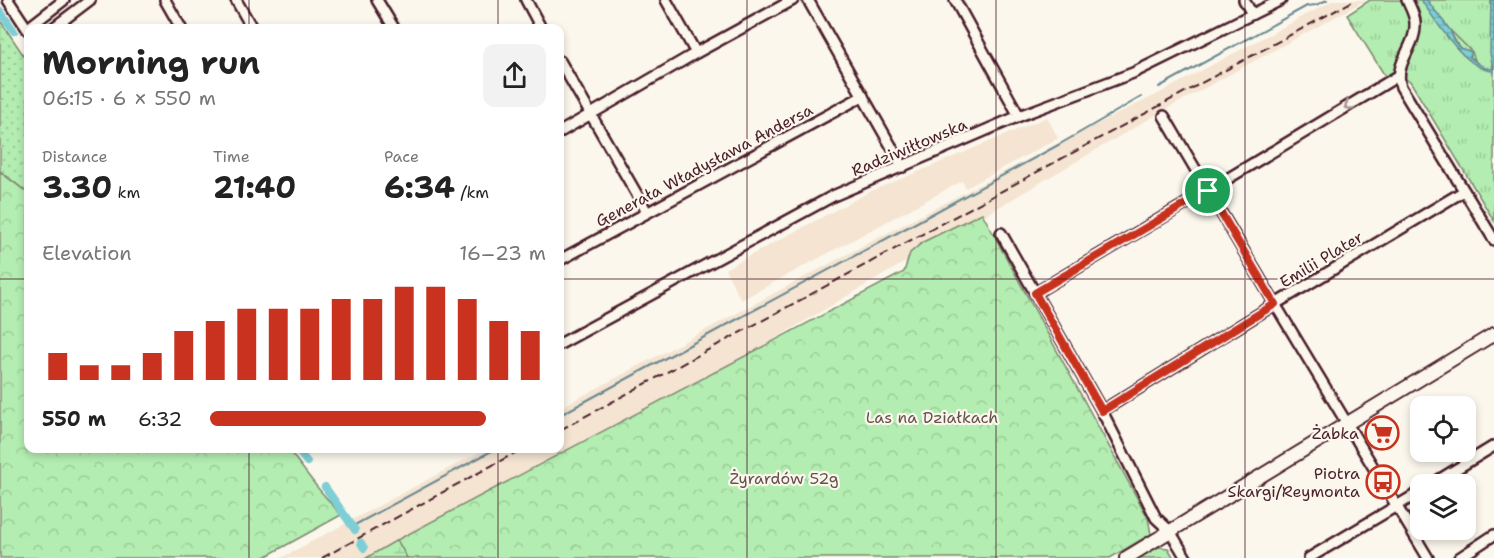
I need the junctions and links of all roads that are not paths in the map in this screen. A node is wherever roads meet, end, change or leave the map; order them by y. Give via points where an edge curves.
1 (8, 0) edge
2 (64, 0) edge
3 (90, 0) edge
4 (165, 0) edge
5 (236, 0) edge
6 (526, 0) edge
7 (666, 0) edge
8 (793, 0) edge
9 (808, 0) edge
10 (955, 0) edge
11 (1244, 0) edge
12 (1281, 0) edge
13 (1407, 0) edge
14 (380, 1) edge
15 (1252, 14) junction
16 (25, 24) edge
17 (34, 24) edge
18 (59, 24) edge
19 (179, 24) edge
20 (250, 24) edge
21 (392, 24) edge
22 (540, 24) edge
23 (696, 53) junction
24 (564, 68) edge
25 (1398, 76) junction
26 (863, 96) junction
27 (589, 115) junction
28 (1019, 116) junction
29 (1164, 116) dead end
30 (564, 130) edge
31 (903, 167) junction
32 (1208, 191) junction
33 (1464, 191) junction
34 (647, 212) junction
35 (1000, 233) dead end
36 (1494, 240) edge
37 (564, 258) edge
38 (1035, 293) junction
39 (1275, 304) junction
40 (1494, 334) edge
41 (564, 342) edge
42 (1102, 411) junction
43 (1347, 423) junction
44 (1494, 446) edge
45 (1448, 474) edge
46 (1410, 498) edge
47 (1398, 506) junction
48 (1170, 531) junction
49 (1494, 535) edge
50 (1126, 558) edge
51 (1186, 558) edge
52 (1309, 558) edge
53 (1428, 558) edge
54 (1459, 558) edge

1 - 16 street
2 - 17 street
3 - 18 street
4 - 19 street
5 - 20 street
6 - 22 street
7 - 23 street
8 - 23 street
9 - 26 street
10 - 28 street
11 - 15 street
12 - 15 street, Radziwiłłowska
13 - 25 street via 1415,30
14 - 21 street
15 - 28 street, Radziwiłłowska via 1133,73
23 - 27 street
24 - 27 street
25 -> 32 street
25 - 33 street
26 - 31 street
26 - 34 street, Generała Władysława Andersa
27 - 30 street
27 - 34 street
28 - 31 street, Radziwiłłowska
29 - 32 street
31 - 41 street, Radziwiłłowska via 833,196
32 - 38 street
32 - 39 street
33 - 36 street
33 - 39 street, Emilii Plater
34 - 37 street, Generała Władysława Andersa
35 - 38 street
38 - 42 street
39 - 42 street, Emilii Plater
39 - 43 street
40 - 43 main road
42 - 48 street via 1156,518
43 - 47 street
43 - 48 main road
44 - 45 street
46 - 47 street
47 - 52 street
47 - 53 street
48 - 50 main road
48 - 51 street
49 - 54 street

